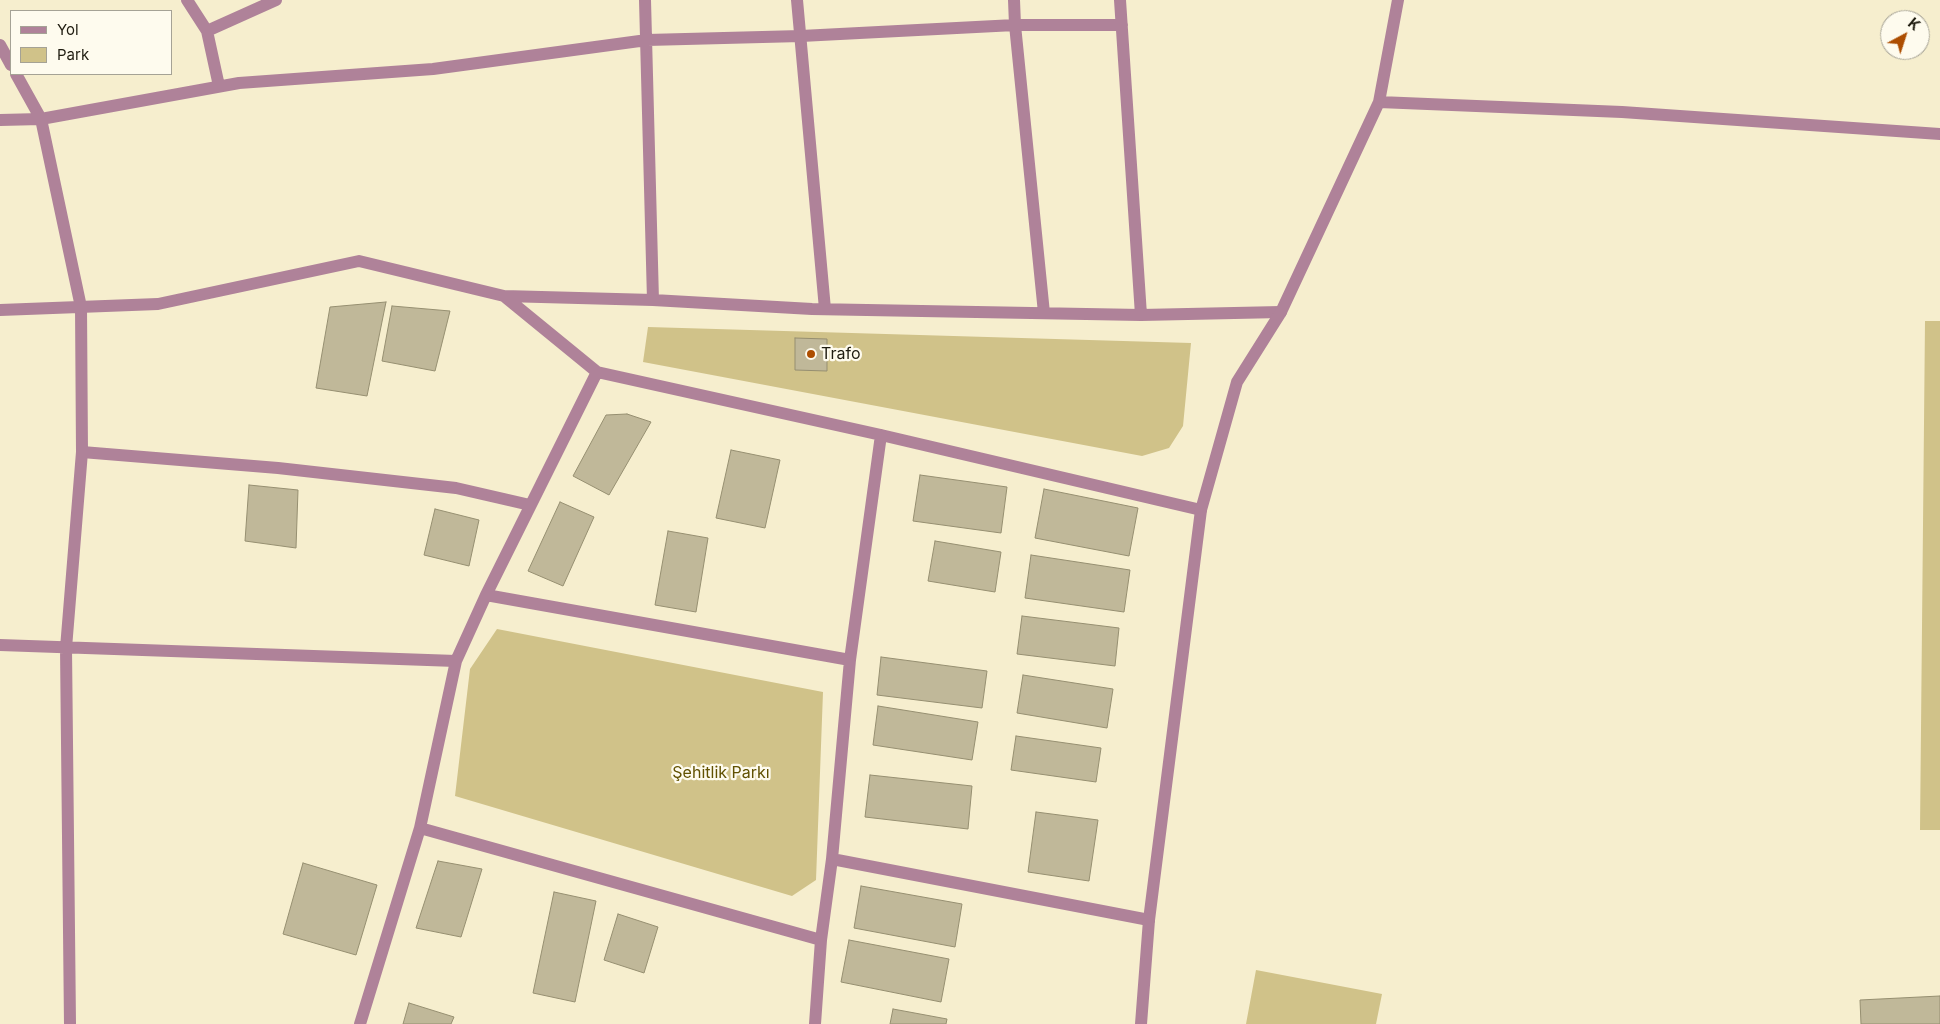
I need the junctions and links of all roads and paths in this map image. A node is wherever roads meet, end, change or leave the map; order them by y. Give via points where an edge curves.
1 (187, 0) edge
2 (276, 0) edge
3 (645, 0) edge
4 (797, 0) edge
5 (1014, 0) edge
6 (1120, 0) edge
7 (1398, 0) edge
8 (1015, 25) junction
9 (1122, 25) junction
10 (207, 31) junction
11 (801, 36) junction
12 (647, 40) junction
13 (0, 45) edge
14 (10, 63) edge
15 (17, 75) edge
16 (219, 86) junction
17 (1379, 102) junction
18 (41, 119) junction
19 (0, 120) edge
20 (1940, 134) edge
21 (504, 296) junction
22 (653, 300) junction
23 (80, 307) junction
24 (824, 309) junction
25 (0, 310) edge
26 (1281, 312) junction
27 (1044, 313) junction
28 (1141, 315) junction
29 (597, 372) junction
30 (881, 435) junction
31 (82, 452) junction
32 (530, 505) junction
33 (1202, 510) junction
34 (486, 595) junction
35 (0, 645) edge
36 (66, 648) junction
37 (456, 660) junction
38 (850, 660) junction
39 (420, 828) junction
40 (832, 860) junction
41 (1149, 920) junction
42 (821, 940) junction
43 (70, 1024) edge
44 (360, 1024) edge
45 (815, 1024) edge
46 (1142, 1024) edge

1 - 10 street
2 - 10 street
3 - 12 street
4 - 11 street
5 - 8 street
6 - 9 street
7 - 17 street
8 - 9 street
8 - 11 street
8 - 27 street
9 - 28 street
10 - 16 street
11 - 12 street
11 - 24 street
12 - 16 street via 433,69
12 - 22 street
13 - 14 street
15 - 18 street
16 - 18 street
17 - 20 street via 1622,112
17 - 26 street
18 - 19 street
18 - 23 street
21 - 22 street
21 - 23 street via 359,261 158,304
21 - 29 street
22 - 24 street
23 - 25 street
23 - 31 street
24 - 27 street
26 - 28 street
26 - 33 street via 1237,382
27 - 28 street
29 - 30 street
29 - 32 street
30 - 33 street
30 - 38 street
31 - 32 street via 278,468 456,488
31 - 36 street
32 - 34 street
33 - 41 street
34 - 37 street
34 - 38 street
35 - 36 street
36 - 37 street
36 - 43 street
37 - 39 street
38 - 40 street
39 - 42 street
39 - 44 street
40 - 41 street
40 - 42 street
41 - 46 street
42 - 45 street

